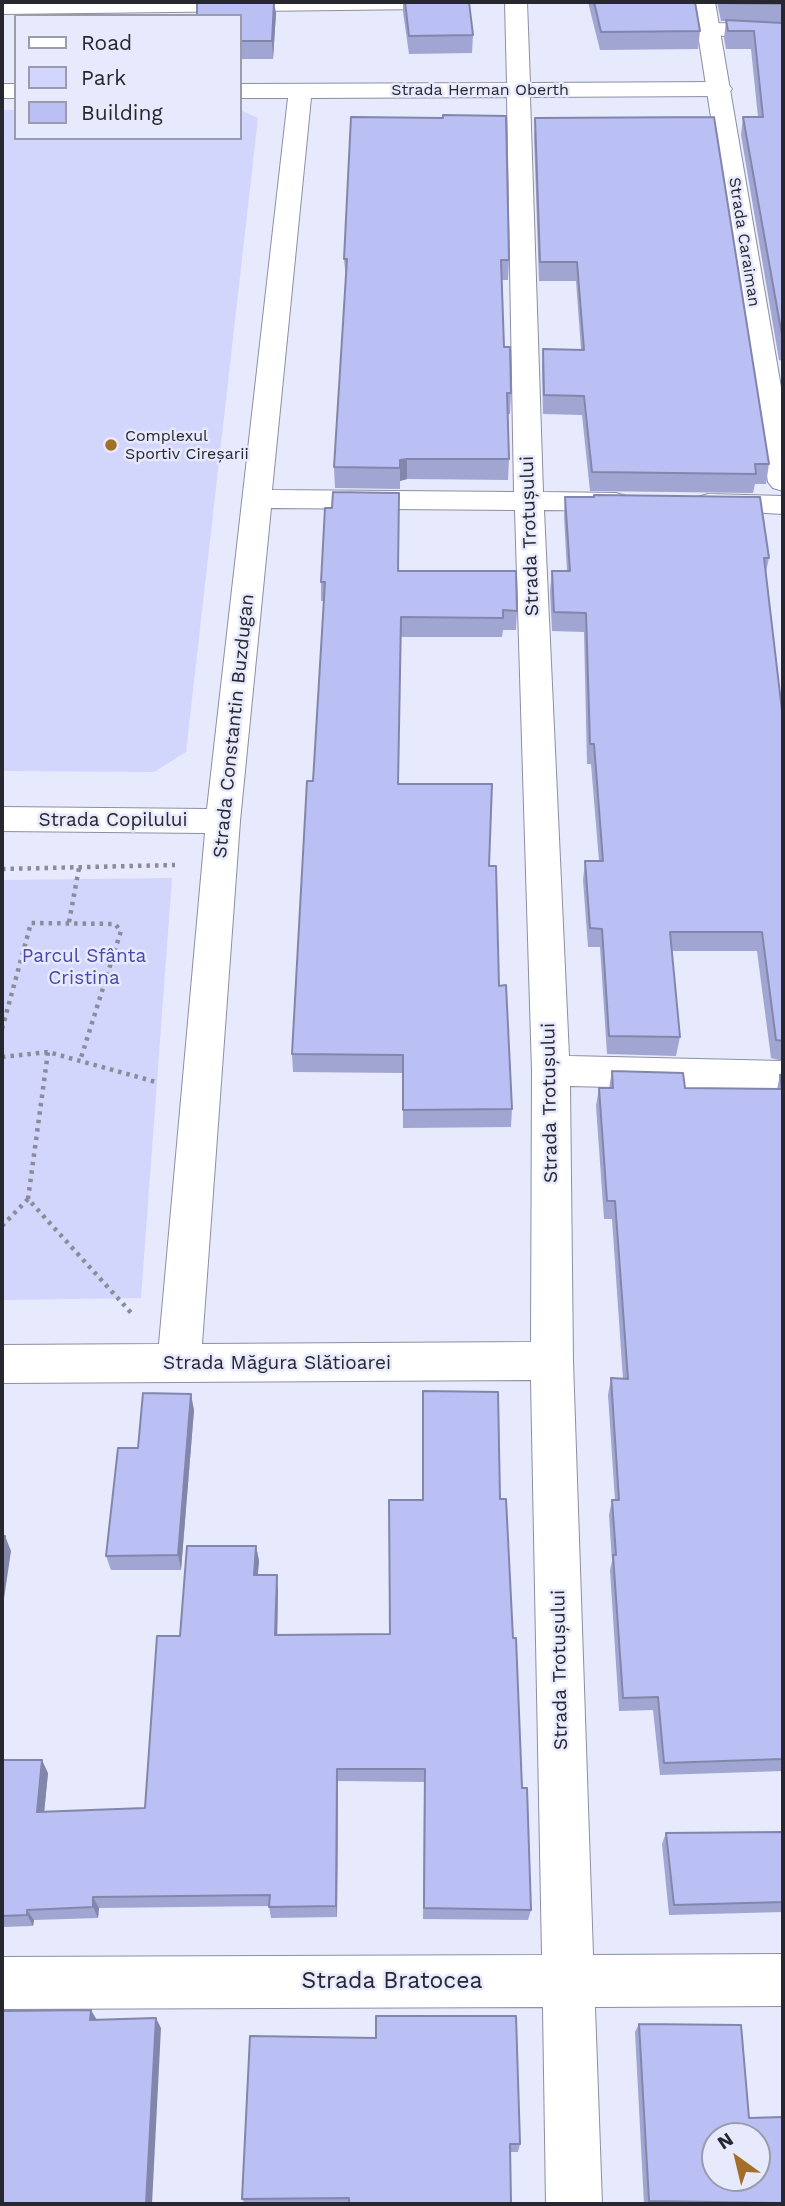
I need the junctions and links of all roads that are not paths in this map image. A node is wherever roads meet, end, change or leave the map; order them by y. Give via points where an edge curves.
1 (425, 2) edge
2 (516, 2) edge
3 (704, 2) edge
4 (2, 7) edge
5 (130, 8) edge
6 (710, 30) junction
7 (783, 31) edge
8 (720, 89) junction
9 (300, 90) junction
10 (520, 90) junction
11 (242, 91) edge
12 (783, 482) edge
13 (258, 499) junction
14 (528, 501) junction
15 (639, 502) edge
16 (681, 503) edge
17 (783, 505) edge
18 (2, 819) edge
19 (223, 821) junction
20 (551, 1071) junction
21 (783, 1076) edge
22 (552, 1361) junction
23 (178, 1363) junction
24 (2, 1364) edge
25 (568, 1980) junction
26 (783, 1980) edge
27 (2, 1983) edge
28 (574, 2204) edge

1 - 5 street
2 - 10 street, Strada Trotușului
3 - 6 street, Strada Caraiman
4 - 5 street
6 - 7 street
6 - 8 street, Strada Caraiman
8 - 10 street, Strada Herman Oberth
8 - 12 street, Strada Caraiman
9 - 10 street, Strada Herman Oberth
9 - 11 street, Strada Herman Oberth
9 - 13 street, Strada Constantin Buzdugan
10 - 14 street, Strada Trotușului
13 - 14 street
13 - 19 street, Strada Constantin Buzdugan
14 - 15 street
14 - 20 street, Strada Trotușului
16 - 17 street
18 - 19 street, Strada Copilului
19 - 23 street, Strada Constantin Buzdugan
20 - 21 street
20 - 22 street, Strada Trotușului
22 - 23 street, Strada Măgura Slătioarei
22 - 25 street, Strada Trotușului
23 - 24 street, Strada Măgura Slătioarei
25 - 26 street, Strada Bratocea
25 - 27 street, Strada Bratocea
25 - 28 street, Strada Trotușului

